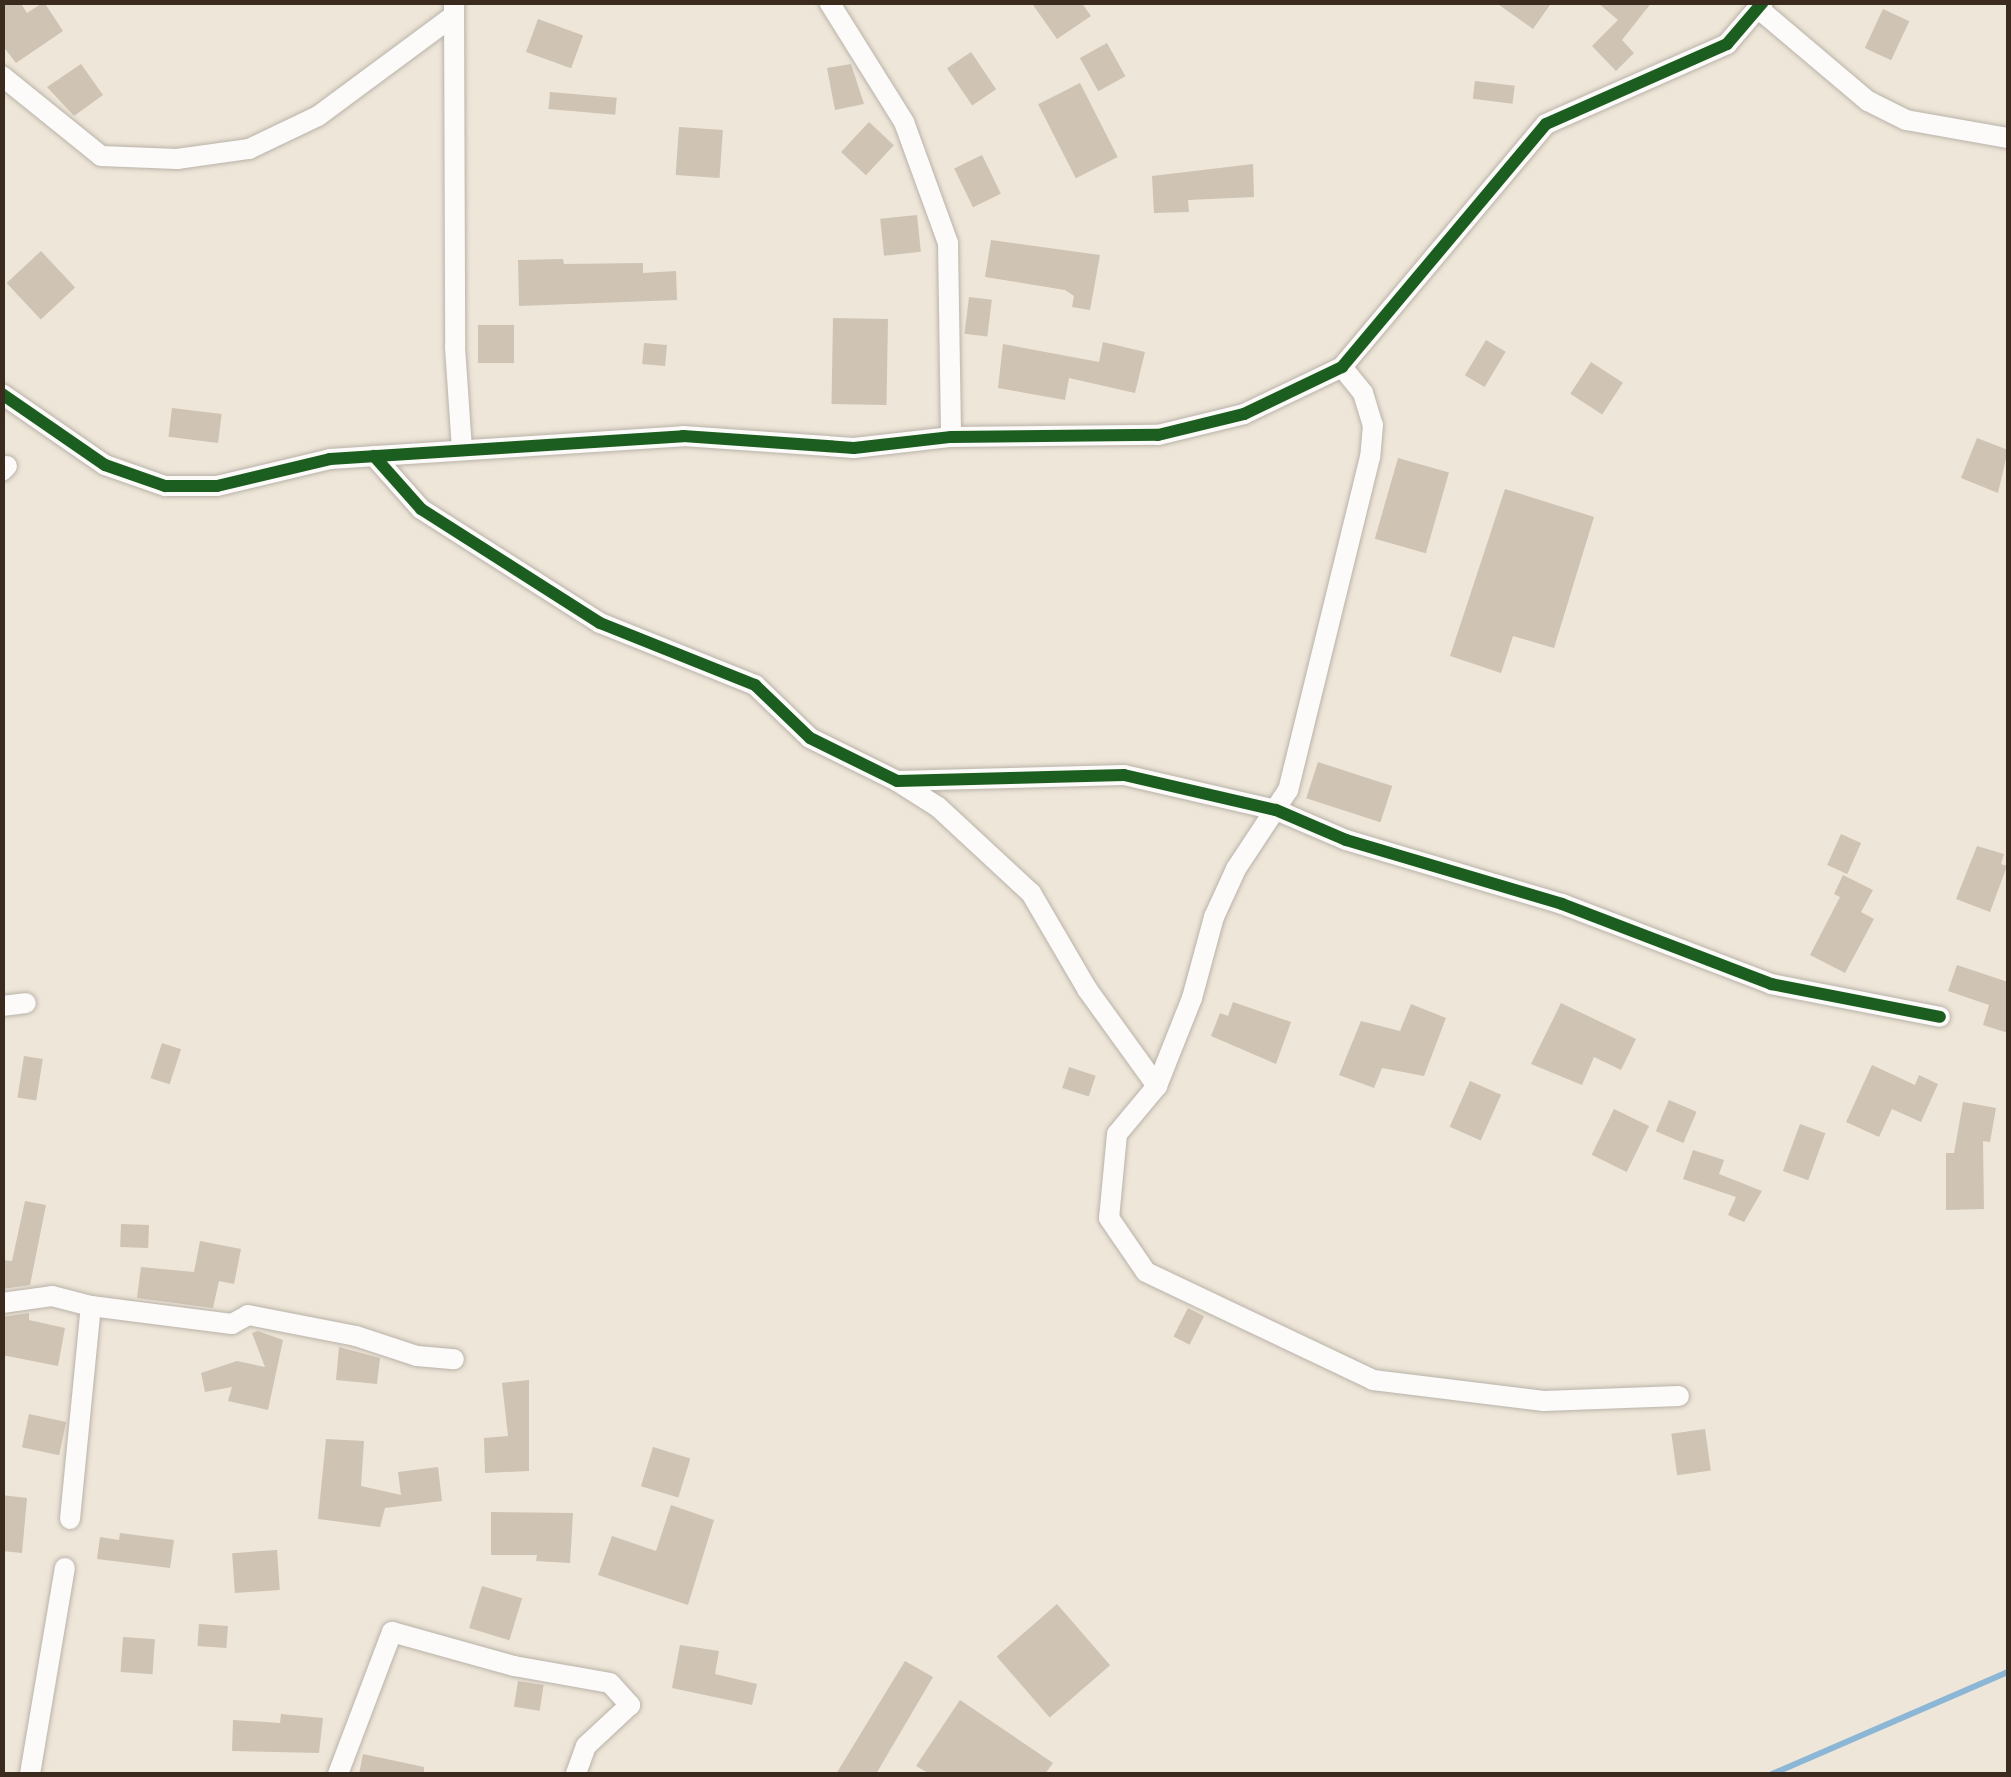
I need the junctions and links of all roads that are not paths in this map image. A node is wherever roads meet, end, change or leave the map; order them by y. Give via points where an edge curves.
1 (829, 2) edge
2 (1761, 6) edge
3 (453, 10) edge
4 (2, 76) edge
5 (2008, 138) edge
6 (1342, 367) junction
7 (2, 394) edge
8 (951, 438) junction
9 (462, 450) junction
10 (374, 456) junction
11 (897, 782) junction
12 (1276, 810) junction
13 (26, 1003) dead end
14 (2, 1006) edge
15 (1940, 1017) dead end
16 (1156, 1086) junction
17 (2, 1303) edge
18 (91, 1306) junction
19 (454, 1358) dead end
20 (1679, 1396) dead end
21 (70, 1519) dead end
22 (66, 1568) dead end
23 (30, 1774) edge
24 (338, 1774) edge
25 (576, 1774) edge

1 - 8 street via 904,122 948,243
2 - 5 street via 1868,101 1906,120
2 - 6 street via 1726,44 1546,124
3 - 4 street via 318,116 249,148 177,159 101,156
3 - 9 street
6 - 8 street via 1244,414 1158,435
6 - 12 street via 1364,393 1372,425 1364,502 1288,790
7 - 10 street via 105,465 166,486 217,486 330,459
8 - 9 street via 854,448 684,436
9 - 10 street
10 - 11 street via 421,509 600,623 756,686 810,738
11 - 12 street via 1124,775
11 - 16 street via 938,807 1031,893 1078,975
12 - 15 street via 1346,840 1562,904 1770,984
12 - 16 street via 1236,869 1214,917 1192,998
13 - 14 street
16 - 20 street via 1117,1134 1109,1218 1146,1272 1373,1380 1544,1402
17 - 18 street via 52,1296
18 - 19 street via 204,1323 232,1324 248,1315 418,1356
18 - 21 street
22 - 23 street
24 - 25 street via 392,1632 610,1684 630,1705 586,1746

